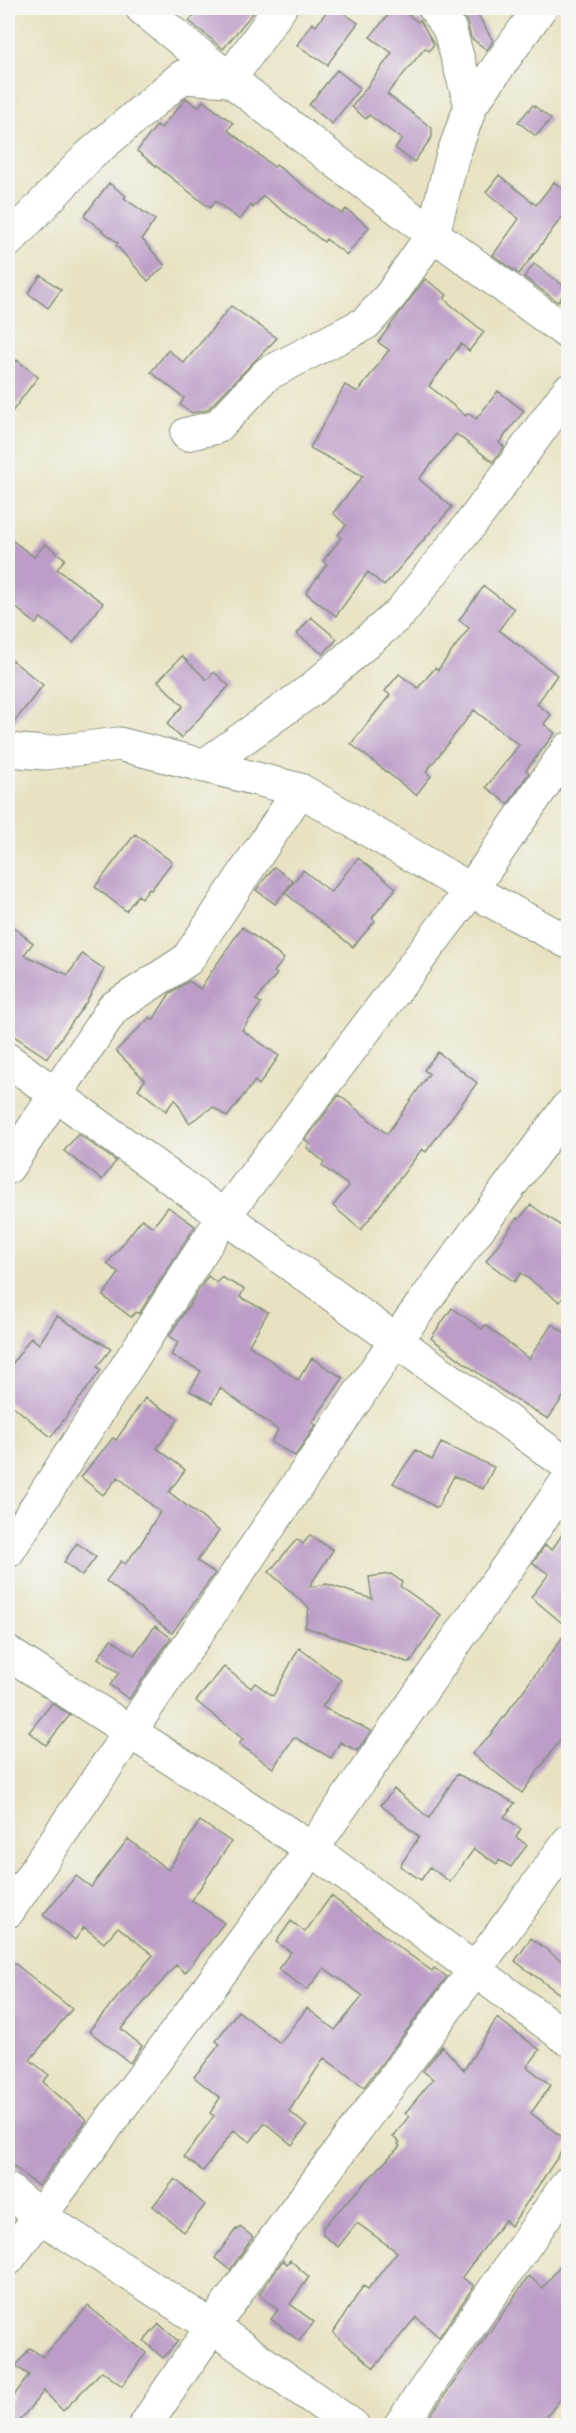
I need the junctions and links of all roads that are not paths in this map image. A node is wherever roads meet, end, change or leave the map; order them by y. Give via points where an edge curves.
1 (142, 8) edge
2 (280, 8) edge
3 (435, 8) edge
4 (540, 8) edge
5 (229, 80) junction
6 (471, 105) junction
7 (433, 234) junction
8 (8, 241) edge
9 (568, 333) edge
10 (568, 391) edge
11 (187, 434) dead end
12 (568, 749) edge
13 (8, 750) edge
14 (204, 766) junction
15 (300, 790) junction
16 (471, 890) junction
17 (568, 942) edge
18 (8, 1060) edge
19 (56, 1093) junction
20 (568, 1107) edge
21 (8, 1167) edge
22 (224, 1216) junction
23 (396, 1340) junction
24 (568, 1465) edge
25 (568, 1480) edge
26 (8, 1551) edge
27 (8, 1653) edge
28 (129, 1732) junction
29 (568, 1842) edge
30 (312, 1849) junction
31 (8, 1911) edge
32 (476, 1971) junction
33 (568, 2039) edge
34 (568, 2183) edge
35 (8, 2190) edge
36 (38, 2215) junction
37 (8, 2259) edge
38 (211, 2326) junction
39 (145, 2426) edge
40 (353, 2426) edge
41 (400, 2426) edge

1 - 5 street
2 - 5 street
3 - 6 street via 449,28
4 - 6 street
5 - 7 street
5 - 8 street via 182,77 89,156
6 - 7 street via 452,158
7 - 9 street
7 - 11 street via 391,296 366,323 267,374 217,427
10 - 14 street via 400,613 311,690
12 - 16 street
13 - 14 street via 45,753 119,744
14 - 15 street
15 - 16 street
15 - 19 street via 187,960 113,1008
16 - 17 street
16 - 22 street
18 - 19 street
19 - 21 street
19 - 22 street
20 - 23 street
22 - 23 street
22 - 26 street
23 - 24 street
23 - 28 street
25 - 30 street
27 - 28 street
28 - 30 street
28 - 31 street
29 - 32 street
30 - 32 street
30 - 36 street
32 - 33 street
32 - 38 street
34 - 41 street
35 - 36 street
36 - 37 street
36 - 38 street
38 - 39 street
38 - 40 street

